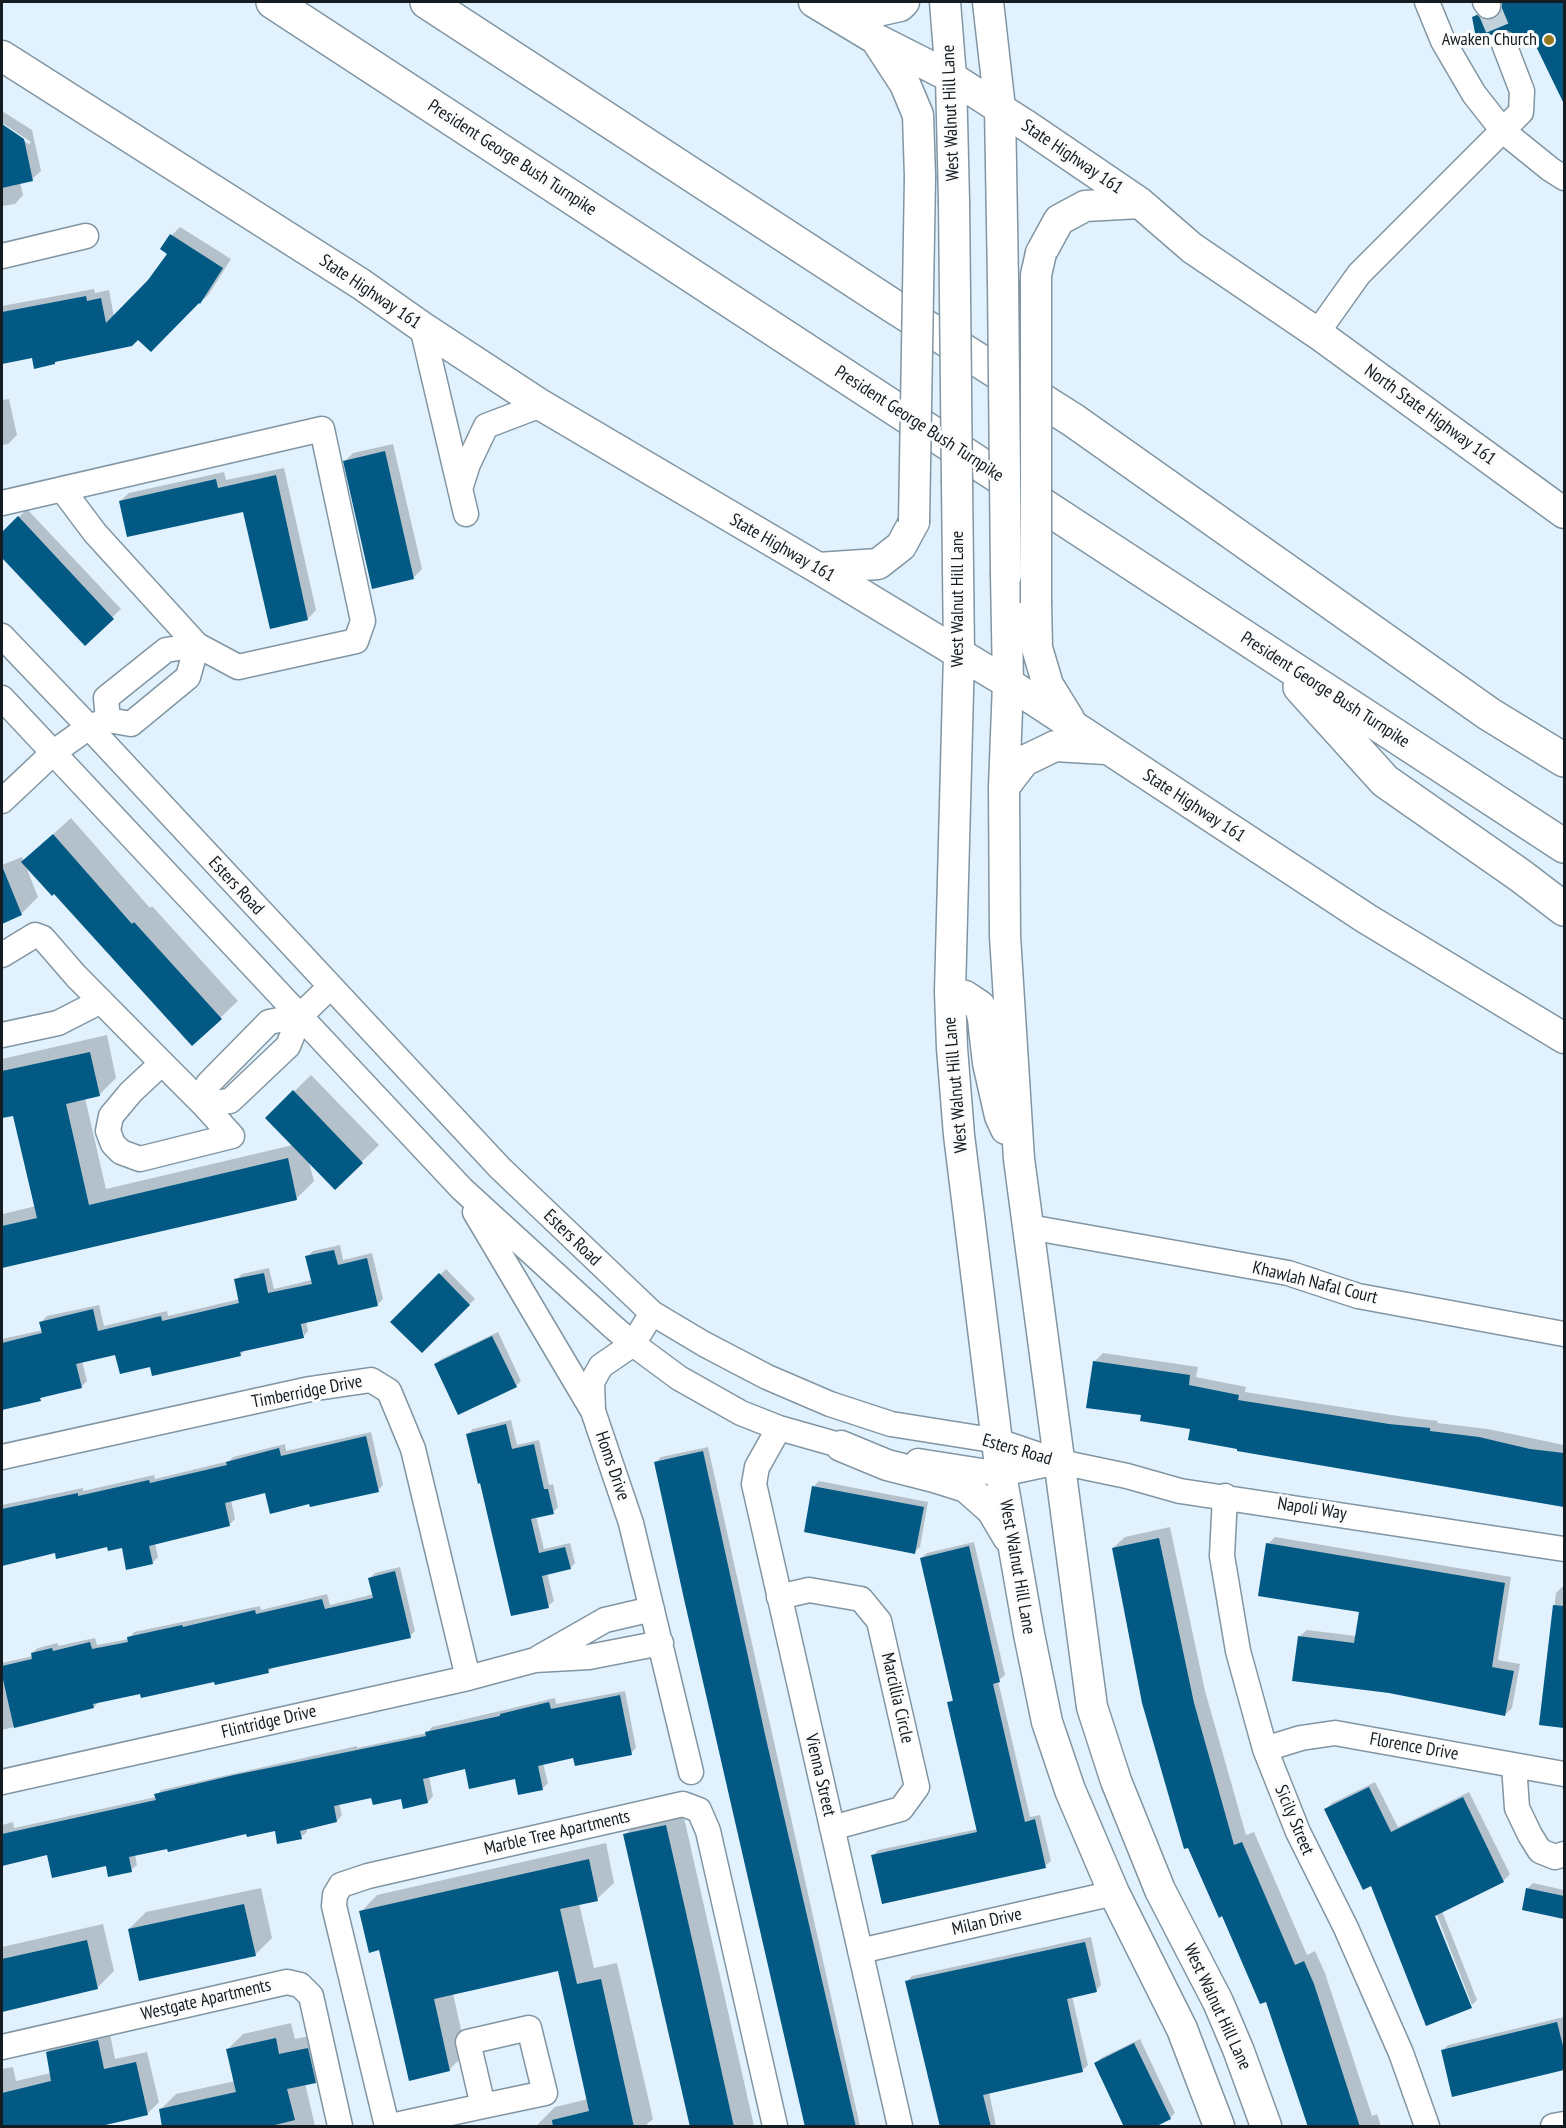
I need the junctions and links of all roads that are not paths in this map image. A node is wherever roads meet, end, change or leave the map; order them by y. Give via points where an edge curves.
1 (273, 2) edge
2 (427, 2) edge
3 (904, 2) edge
4 (945, 2) edge
5 (988, 2) edge
6 (1428, 2) edge
7 (820, 5) edge
8 (874, 38) junction
9 (1503, 44) tunnel mouth
10 (2, 56) edge
11 (951, 77) junction
12 (1000, 108) junction
13 (1503, 131) junction
14 (1564, 178) edge
15 (1140, 203) junction
16 (86, 236) dead end
17 (2, 256) edge
18 (422, 327) junction
19 (1317, 333) junction
20 (542, 405) junction
21 (62, 489) junction
22 (460, 489) junction
23 (2, 503) edge
24 (1554, 505) edge
25 (466, 514) dead end
26 (818, 568) junction
27 (2, 636) edge
28 (197, 645) junction
29 (959, 654) junction
30 (1270, 654) junction
31 (1008, 683) junction
32 (2, 698) edge
33 (1489, 714) junction
34 (99, 723) junction
35 (1073, 726) junction
36 (1564, 746) edge
37 (1107, 749) junction
38 (54, 752) junction
39 (1564, 760) edge
40 (1004, 787) junction
41 (2, 801) edge
42 (1564, 846) edge
43 (1564, 909) edge
44 (2, 955) edge
45 (330, 987) junction
46 (950, 992) junction
47 (101, 1001) junction
48 (300, 1016) junction
49 (2, 1035) edge
50 (1564, 1038) edge
51 (162, 1064) junction
52 (202, 1104) junction
53 (1019, 1160) junction
54 (462, 1190) junction
55 (1029, 1227) junction
56 (652, 1313) junction
57 (1564, 1334) edge
58 (633, 1344) junction
59 (593, 1411) junction
60 (779, 1428) junction
61 (998, 1441) junction
62 (841, 1446) junction
63 (2, 1457) edge
64 (1060, 1462) junction
65 (1001, 1474) junction
66 (1225, 1496) junction
67 (1014, 1548) junction
68 (1564, 1549) edge
69 (779, 1597) junction
70 (652, 1609) junction
71 (661, 1643) junction
72 (535, 1660) junction
73 (468, 1677) junction
74 (1265, 1749) junction
75 (1514, 1765) junction
76 (691, 1772) dead end
77 (1564, 1774) edge
78 (2, 1782) edge
79 (832, 1828) junction
80 (1564, 1854) edge
81 (1114, 1893) junction
82 (860, 1951) junction
83 (2, 2047) edge
84 (483, 2106) dead end
85 (1564, 2124) edge
86 (340, 2127) edge
87 (389, 2127) edge
88 (775, 2127) edge
89 (900, 2127) edge
90 (1219, 2127) edge
91 (1266, 2127) edge
92 (1427, 2127) edge
93 (1553, 2127) edge

1 - 30 highway, President George Bush Turnpike
2 - 33 highway via 1073,420
3 - 7 main road via 873,12
4 - 11 main road, West Walnut Hill Lane
5 - 12 main road, West Walnut Hill Lane
6 - 13 street via 1443,41 1474,94
7 - 8 main road, State Highway 161
8 - 11 main road, State Highway 161
8 - 26 main road, bridge via 905,84 918,115 914,522 901,546 878,564
9 - 13 street via 1522,91 1521,112
10 - 18 main road, State Highway 161 via 361,284
11 - 12 main road, State Highway 161
11 - 29 main road, West Walnut Hill Lane, bridge
12 - 15 main road, State Highway 161
12 - 31 main road, West Walnut Hill Lane, bridge
13 - 14 street
13 - 19 street via 1359,274
15 - 19 main road, State Highway 161 via 1192,248
15 - 35 main road, bridge via 1085,206 1059,220 1041,254 1036,275 1037,648 1048,685
16 - 17 street
18 - 20 main road, State Highway 161
18 - 22 street
19 - 24 main road, North State Highway 161
20 - 22 street via 486,426
20 - 26 main road, State Highway 161
21 - 23 street
21 - 28 street via 95,533
21 - 28 street via 322,429 363,621 356,641 238,668
22 - 25 street
26 - 29 main road, State Highway 161
27 - 34 street, Esters Road
28 - 34 street via 166,650 106,698
28 - 34 street via 188,677 131,724
29 - 31 main road, State Highway 161
29 - 46 main road, West Walnut Hill Lane
30 - 42 highway, President George Bush Turnpike
30 - 43 highway via 1385,781
31 - 35 main road, State Highway 161
31 - 40 main road, West Walnut Hill Lane
32 - 38 street, Esters Road
33 - 36 highway
33 - 39 highway
34 - 38 street
34 - 45 street, Esters Road
35 - 37 main road, State Highway 161
37 - 40 main road via 1055,746 1024,761
37 - 50 main road, State Highway 161 via 1367,919
38 - 41 street
38 - 48 street, Esters Road
40 - 53 main road, West Walnut Hill Lane via 1005,936
44 - 47 street via 35,935 43,938
45 - 48 street
45 - 56 street, Esters Road via 500,1168
46 - 53 main road via 980,1006 1000,1116
46 - 61 main road, West Walnut Hill Lane via 959,1136
47 - 49 street via 58,1023
47 - 51 street
48 - 52 street via 269,1022 208,1084
48 - 54 street, Esters Road
51 - 52 street
51 - 52 street via 111,1116 108,1131 121,1152 140,1159 232,1136
53 - 55 main road, West Walnut Hill Lane
54 - 58 street, Esters Road
54 - 59 street, Homs Drive
55 - 57 street, Khawlah Nafal Court via 1288,1273 1358,1296
55 - 64 main road, West Walnut Hill Lane
56 - 58 street
56 - 61 street, Esters Road via 767,1377 830,1404 891,1424
58 - 59 street via 601,1365 592,1382
58 - 60 street, Esters Road via 679,1378 741,1413
59 - 70 street, Homs Drive via 631,1522
60 - 62 street, Esters Road
60 - 69 street, Vienna Street via 757,1467 754,1484
61 - 64 street, Esters Road
61 - 65 main road, West Walnut Hill Lane
62 - 65 street, Esters Road
62 - 67 main road via 887,1465 966,1487 992,1510
63 - 73 street, Timberridge Drive via 310,1389 371,1380 389,1391 413,1449
64 - 65 street, Esters Road
64 - 66 street, Napoli Way via 1180,1491
64 - 91 main road, West Walnut Hill Lane via 1092,1707 1116,1781 1160,1890 1218,2002
65 - 67 main road, West Walnut Hill Lane
66 - 68 street, Napoli Way
66 - 74 street, Sicily Street via 1222,1556 1238,1651
67 - 81 main road, West Walnut Hill Lane via 1047,1722 1070,1790
69 - 79 street, Vienna Street
69 - 79 street, Marcillia Circle via 808,1590 861,1599 879,1621 917,1787 901,1809
70 - 71 street, Homs Drive
70 - 72 street, Flintridge Drive via 605,1620
71 - 72 street, Flintridge Drive via 589,1657
71 - 76 street, Homs Drive
72 - 73 street, Flintridge Drive
73 - 78 street, Flintridge Drive
74 - 75 street, Florence Drive via 1335,1733
74 - 92 street, Sicily Street via 1298,1832 1401,2053
75 - 77 street, Florence Drive
75 - 80 street via 1517,1808 1530,1835 1540,1851 1555,1857
79 - 82 street, Vienna Street
81 - 82 street, Milan Drive
81 - 90 main road, West Walnut Hill Lane via 1182,2029
82 - 89 street, Vienna Street
83 - 86 street, Westgate Apartments via 287,1982 300,1985 313,2002
84 - 87 street, Marble Tree Apartments
85 - 93 street
87 - 88 street, Marble Tree Apartments via 334,1906 341,1885 683,1804 699,1810 708,1831

